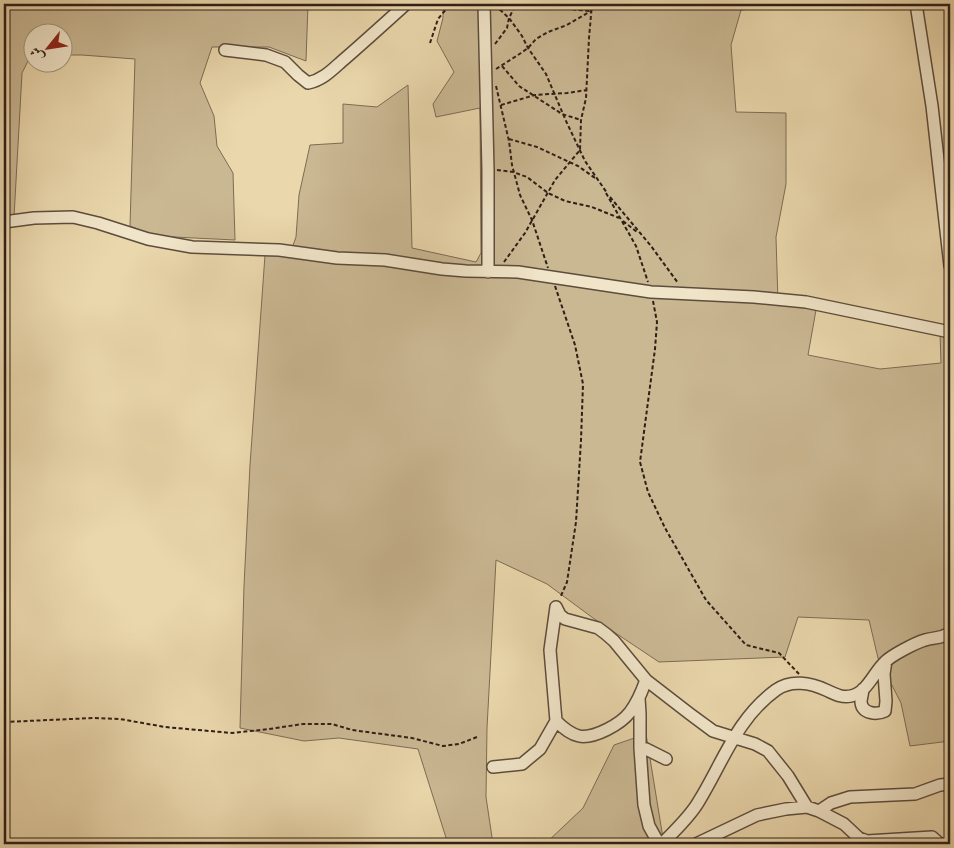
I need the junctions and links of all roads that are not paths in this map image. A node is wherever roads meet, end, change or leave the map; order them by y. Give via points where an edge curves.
1 (406, 4) edge
2 (484, 4) edge
3 (916, 4) edge
4 (225, 50) dead end
5 (4, 222) edge
6 (950, 266) edge
7 (493, 272) junction
8 (950, 332) edge
9 (950, 634) edge
10 (886, 661) junction
11 (646, 680) junction
12 (864, 690) junction
13 (639, 698) junction
14 (556, 720) junction
15 (733, 738) junction
16 (640, 748) junction
17 (666, 759) dead end
18 (494, 767) dead end
19 (950, 784) edge
20 (807, 808) junction
21 (819, 811) junction
22 (661, 844) edge
23 (696, 844) edge
24 (940, 844) edge

1 - 4 street via 316,82 308,83 285,62 266,55
2 - 7 street
3 - 6 street via 932,106
5 - 7 street via 73,217 131,235 192,247 279,250
7 - 8 street via 551,276 651,292 806,302
9 - 10 street via 925,640
10 - 12 street
10 - 12 street via 885,711 870,713 864,710 861,704
11 - 13 street
11 - 14 street via 606,634 598,628 565,620 556,607 550,650
11 - 15 street via 713,731
12 - 15 street via 845,697 807,683 784,686 754,710
13 - 14 street via 630,713 619,722 593,735 578,736
13 - 16 street
14 - 18 street via 540,749 522,764
15 - 20 street via 768,751
15 - 22 street via 700,801
16 - 17 street
16 - 22 street via 644,805 649,826
19 - 21 street via 915,794 850,797
20 - 21 street
20 - 23 street via 757,815
21 - 24 street via 867,841 932,837

